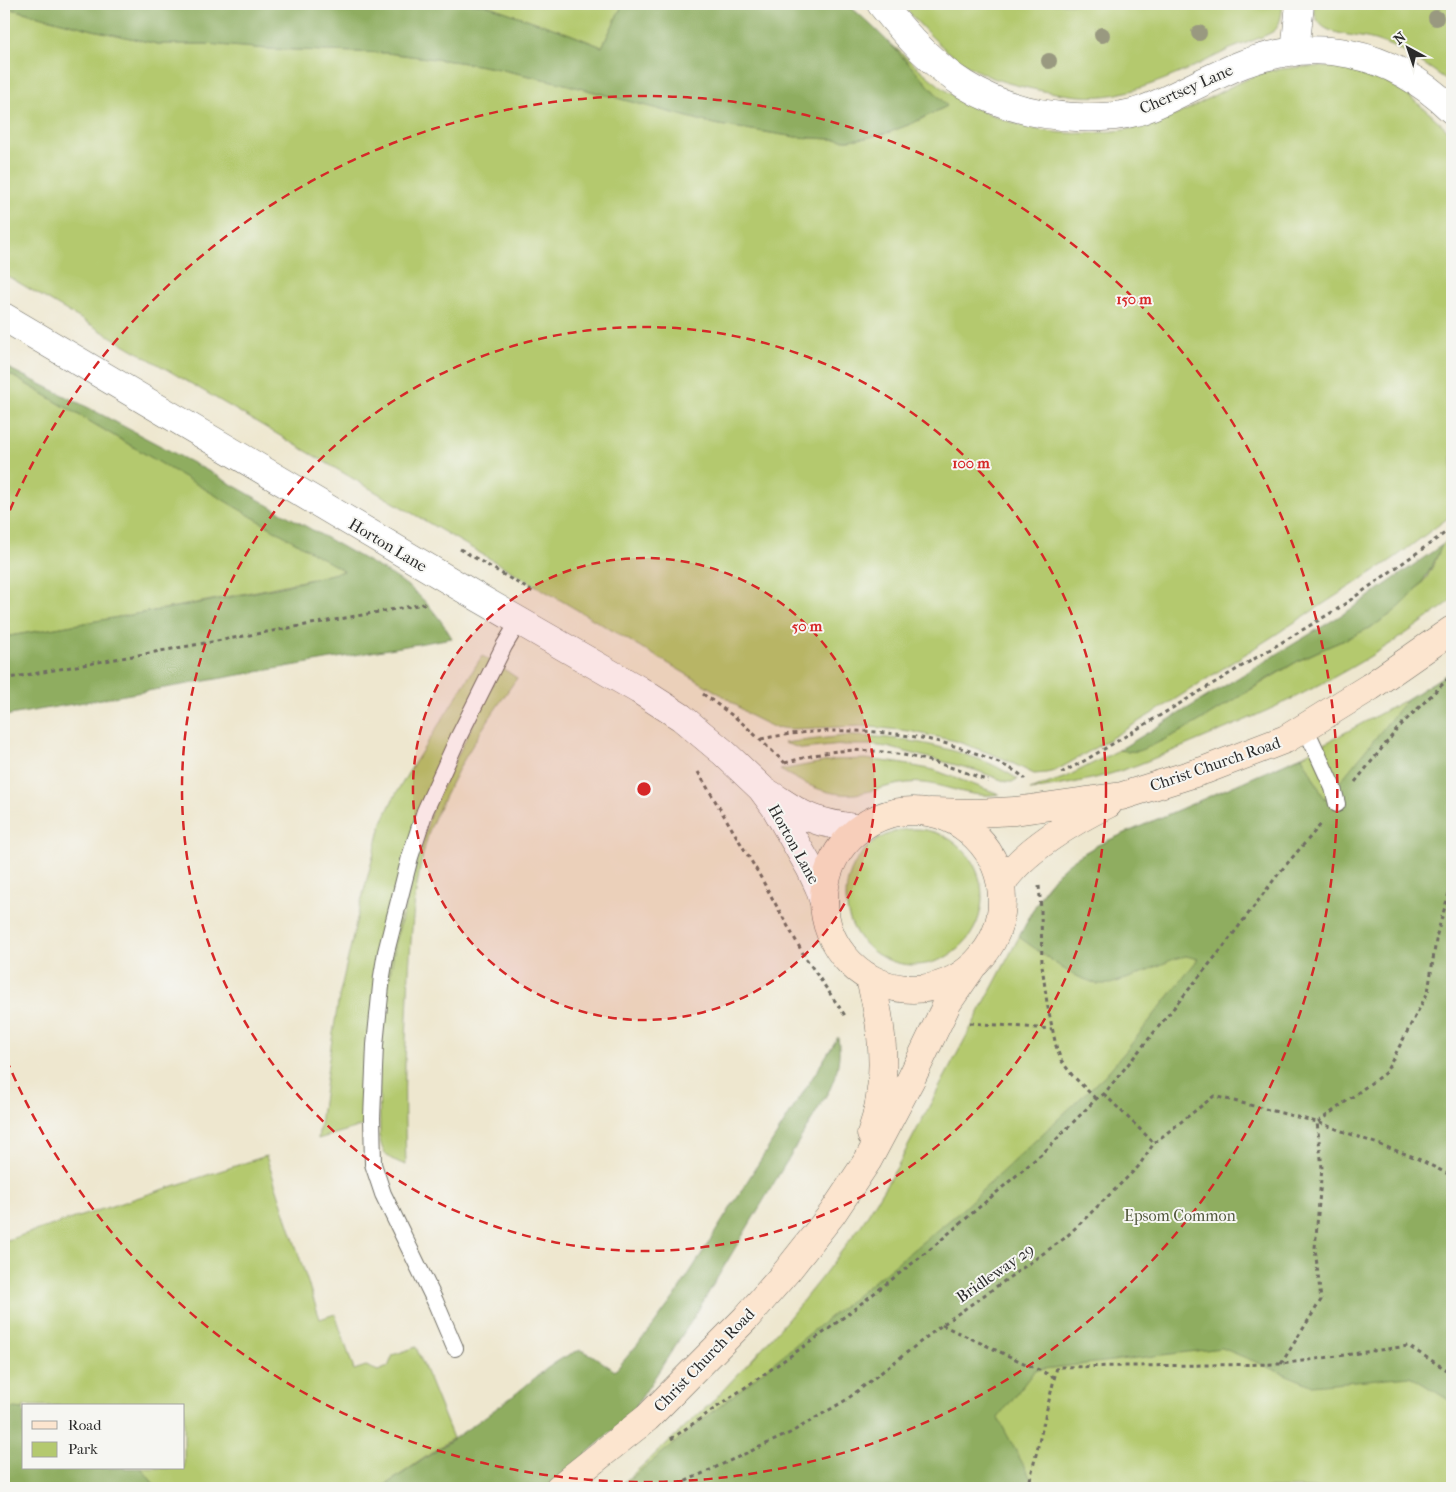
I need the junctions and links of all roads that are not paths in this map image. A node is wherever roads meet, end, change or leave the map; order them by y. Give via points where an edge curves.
1 (881, 4) edge
2 (1300, 4) edge
3 (1295, 52) junction
4 (1452, 110) edge
5 (4, 317) edge
6 (519, 621) junction
7 (1452, 630) edge
8 (1305, 728) junction
9 (755, 782) junction
10 (1122, 796) junction
11 (1337, 804) road end
12 (930, 812) junction
13 (860, 829) junction
14 (1001, 885) junction
15 (824, 902) junction
16 (972, 967) junction
17 (870, 979) junction
18 (832, 1214) junction
19 (455, 1348) dead end
20 (559, 1488) edge

1 - 3 street, Chertsey Lane via 924,53 968,88 1002,104 1044,114 1086,118 1136,112 1243,64
2 - 3 street
3 - 4 street, Chertsey Lane via 1328,51 1374,59 1416,80
5 - 6 street, Horton Lane
6 - 9 street, Horton Lane via 660,702 699,731
6 - 19 lane via 458,738 425,811 386,952 375,1045 373,1164 383,1194
7 - 8 main road, Christ Church Road
8 - 10 main road, Christ Church Road via 1259,750
8 - 11 lane via 1333,788
9 - 13 street, Horton Lane via 807,816
9 - 15 street, Horton Lane via 775,807 810,868
10 - 12 main road, Christ Church Road via 1015,811
10 - 14 main road, Christ Church Road via 1032,851 1011,870
12 - 13 main road via 893,814
12 - 14 main road via 956,822 978,839 992,858
13 - 15 main road via 844,844 832,863
14 - 16 main road via 1003,906 1000,924 982,958
15 - 17 main road via 827,924 837,948 847,961
16 - 17 main road via 951,981 926,989 900,989
16 - 18 main road, Christ Church Road via 948,1002 877,1144
17 - 18 main road, Christ Church Road via 881,1035 881,1094 866,1149
18 - 20 main road, Christ Church Road via 746,1318 647,1418

